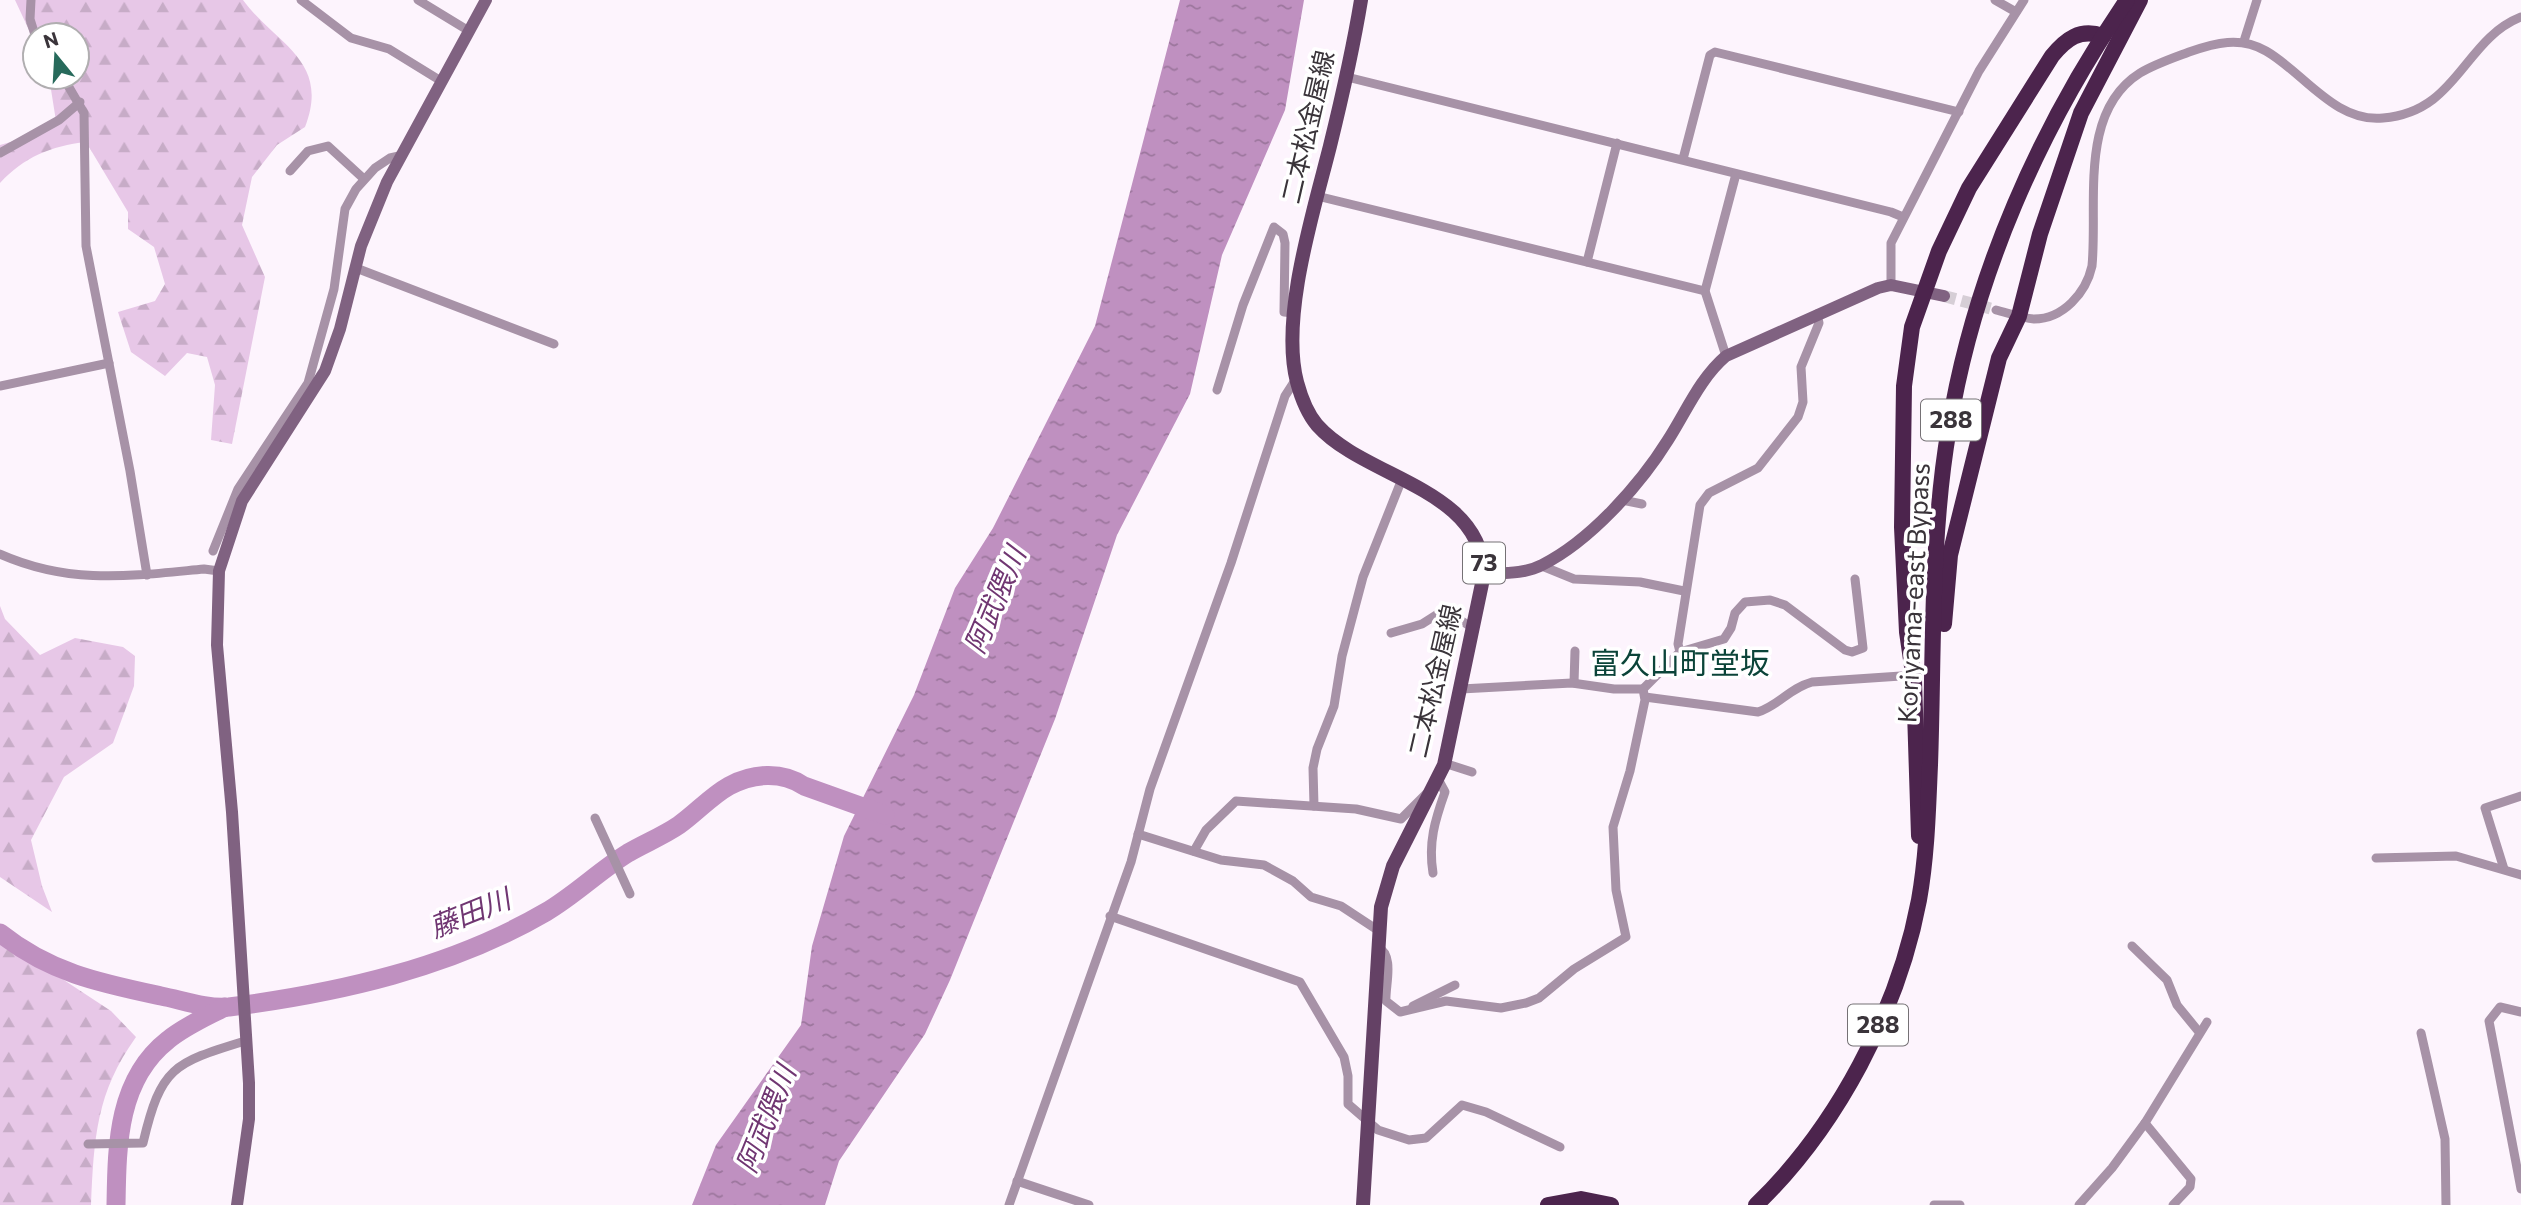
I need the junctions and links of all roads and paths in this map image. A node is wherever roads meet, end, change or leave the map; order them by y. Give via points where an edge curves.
1 (31, 0) edge
2 (301, 0) edge
3 (418, 0) edge
4 (486, 0) edge
5 (1361, 0) edge
6 (1996, 0) edge
7 (2024, 0) edge
8 (2127, 0) edge
9 (2140, 0) edge
10 (2256, 0) edge
11 (2016, 12) junction
12 (2521, 17) edge
13 (31, 21) edge
14 (468, 31) junction
15 (2103, 36) junction
16 (2244, 41) junction
17 (1347, 77) junction
18 (441, 81) junction
19 (73, 91) edge
20 (80, 102) junction
21 (1959, 112) junction
22 (1617, 144) junction
23 (0, 153) edge
24 (399, 156) junction
25 (1683, 159) junction
26 (290, 171) dead end
27 (1736, 174) junction
28 (364, 179) junction
29 (1317, 196) junction
30 (1903, 217) junction
31 (1587, 262) junction
32 (356, 268) junction
33 (1891, 285) junction
34 (1924, 290) junction
35 (1705, 291) junction
36 (1944, 296) tunnel mouth
37 (1996, 310) tunnel mouth
38 (1294, 313) junction
39 (1817, 314) junction
40 (2019, 316) junction
41 (554, 344) dead end
42 (1726, 356) junction
43 (109, 363) junction
44 (1296, 379) junction
45 (0, 386) edge
46 (1217, 390) dead end
47 (1402, 479) junction
48 (1622, 500) junction
49 (1642, 504) dead end
50 (213, 551) dead end
51 (0, 554) edge
52 (1542, 566) junction
53 (219, 571) junction
54 (1484, 574) junction
55 (147, 575) junction
56 (1855, 579) dead end
57 (1684, 591) junction
58 (1473, 628) junction
59 (1391, 633) dead end
60 (1575, 651) dead end
61 (1680, 652) junction
62 (1901, 676) dead end
63 (1574, 683) junction
64 (1461, 689) junction
65 (1644, 693) junction
66 (1444, 763) junction
67 (1472, 772) dead end
68 (1434, 786) junction
69 (2521, 796) edge
70 (1314, 806) junction
71 (596, 821) dead end
72 (1138, 834) junction
73 (1927, 843) junction
74 (1194, 851) junction
75 (2376, 858) dead end
76 (2504, 869) junction
77 (1433, 873) dead end
78 (2521, 875) edge
79 (1922, 877) junction
80 (629, 891) dead end
81 (1110, 916) junction
82 (1379, 931) junction
83 (2132, 946) dead end
84 (1378, 947) junction
85 (1455, 985) dead end
86 (1411, 1009) junction
87 (2521, 1012) edge
88 (2207, 1023) dead end
89 (2199, 1032) junction
90 (2421, 1033) dead end
91 (245, 1037) junction
92 (1367, 1123) junction
93 (2145, 1123) junction
94 (88, 1144) dead end
95 (1560, 1147) dead end
96 (1799, 1157) junction
97 (1017, 1181) junction
98 (2521, 1189) edge
99 (237, 1205) edge
100 (1009, 1205) edge
101 (1089, 1205) edge
102 (1363, 1205) edge
103 (1548, 1205) edge
104 (1611, 1205) edge
105 (1743, 1205) edge
106 (1756, 1205) edge
107 (1934, 1205) edge
108 (1960, 1205) edge
109 (2079, 1205) edge
110 (2173, 1205) edge
111 (2446, 1205) edge

1 - 13 street
2 - 18 street via 351,38 388,50
3 - 14 street
4 - 14 street
5 - 17 main road, 二本松金屋線 / 73
6 - 11 street
7 - 11 street
8 - 15 highway, Koriyama-east Bypass / 288
9 - 40 highway via 2081,113 2040,234
10 - 16 street
11 - 21 street
12 - 16 street via 2486,42 2442,94 2423,107 2384,118 2349,111 2326,99 2269,52
14 - 18 street
15 - 34 highway via 2078,34 2052,56 1969,188
15 - 73 highway, Koriyama-east Bypass / 288 via 2020,193 1976,313 1949,428 1936,575
16 - 40 street via 2207,46 2156,65 2141,72 2114,97 2098,141 2090,279 2075,300 2053,315
17 - 22 street
17 - 29 main road, 二本松金屋線 / 73
18 - 24 street
19 - 20 street
20 - 23 street via 59,120
20 - 43 street via 85,113 86,246
21 - 25 street via 1715,52 1704,73
21 - 30 street
22 - 25 street
22 - 31 street
24 - 28 street via 382,162
24 - 32 street via 373,213
25 - 27 street
26 - 28 street via 308,151 328,146
27 - 30 street
27 - 35 street
28 - 50 street via 345,209 334,289 308,383 238,489
29 - 31 street
29 - 38 main road, 二本松金屋線 / 73
30 - 33 street via 1889,250
31 - 35 street
32 - 41 street
32 - 53 street via 341,329 324,371 242,501
33 - 34 street
33 - 39 street via 1863,292
34 - 36 street
34 - 79 highway via 1912,327 1904,386 1902,527
35 - 42 street
37 - 40 street
38 - 44 main road, 二本松金屋線 / 73
38 - 46 street via 1284,312 1285,243 1283,234 1274,228
39 - 42 street
39 - 57 street via 1819,323 1801,367 1803,402 1798,417 1758,468 1703,500
40 - 73 highway via 1999,358 1950,555 1938,778
42 - 48 street via 1710,372 1651,466
43 - 45 street
43 - 55 street
44 - 47 main road, 二本松金屋線 / 73 via 1306,408 1323,431
44 - 72 street via 1285,396
47 - 54 main road, 二本松金屋線 / 73 via 1464,519 1479,545
47 - 70 street via 1363,577 1334,706 1313,768
48 - 49 street
48 - 52 street
51 - 55 street via 71,576
52 - 54 street
52 - 57 street via 1574,579 1640,582
53 - 55 street
53 - 91 street via 217,645
54 - 58 main road, 二本松金屋線 / 73
56 - 61 street via 1863,648 1858,651 1845,650 1785,605 1770,600 1745,602 1724,639
57 - 61 street
58 - 59 street via 1444,610 1422,624
58 - 64 main road, 二本松金屋線 / 73
60 - 63 street
61 - 65 street
62 - 65 street via 1800,685 1758,712
63 - 64 street
63 - 65 street
64 - 66 main road, 二本松金屋線 / 73
65 - 86 street via 1630,771 1613,827 1617,899 1626,937 1526,1003 1501,1007 1446,1001
66 - 67 street
66 - 68 main road, 二本松金屋線 / 73
68 - 70 street via 1401,819
68 - 77 street via 1445,792 1433,823
68 - 82 main road, 二本松金屋線 / 73 via 1393,866
69 - 76 street via 2485,807
70 - 74 street via 1236,801 1206,830
71 - 80 street
72 - 74 street
72 - 81 street
73 - 79 highway, Koriyama-east Bypass / 288
74 - 82 street via 1220,860 1264,865 1311,897 1341,906
75 - 76 street via 2456,856
76 - 78 street
79 - 96 highway, Koriyama-east Bypass / 288 via 1909,940 1879,1023 1848,1085
81 - 92 street via 1300,982 1344,1058 1348,1104
81 - 97 street
82 - 84 main road, 二本松金屋線 / 73
83 - 89 street via 2167,980 2177,1005
84 - 86 street via 1387,955 1388,1005 1401,1012
84 - 92 main road, 二本松金屋線 / 73
85 - 86 street
87 - 98 street via 2500,1007 2489,1021
88 - 89 street
89 - 93 street
90 - 111 street via 2445,1139
91 - 94 street via 177,1066 154,1099 143,1143
91 - 99 street via 249,1119
92 - 95 street via 1398,1138 1417,1140 1426,1138 1462,1105
92 - 102 main road, 二本松金屋線 / 73
93 - 109 street
93 - 110 street via 2191,1179 2187,1192
96 - 105 highway, Koriyama-east Bypass / 288
96 - 106 highway, Koriyama-east Bypass / 288
97 - 100 street
97 - 101 street
103 - 104 highway via 1581,1199
107 - 108 street

